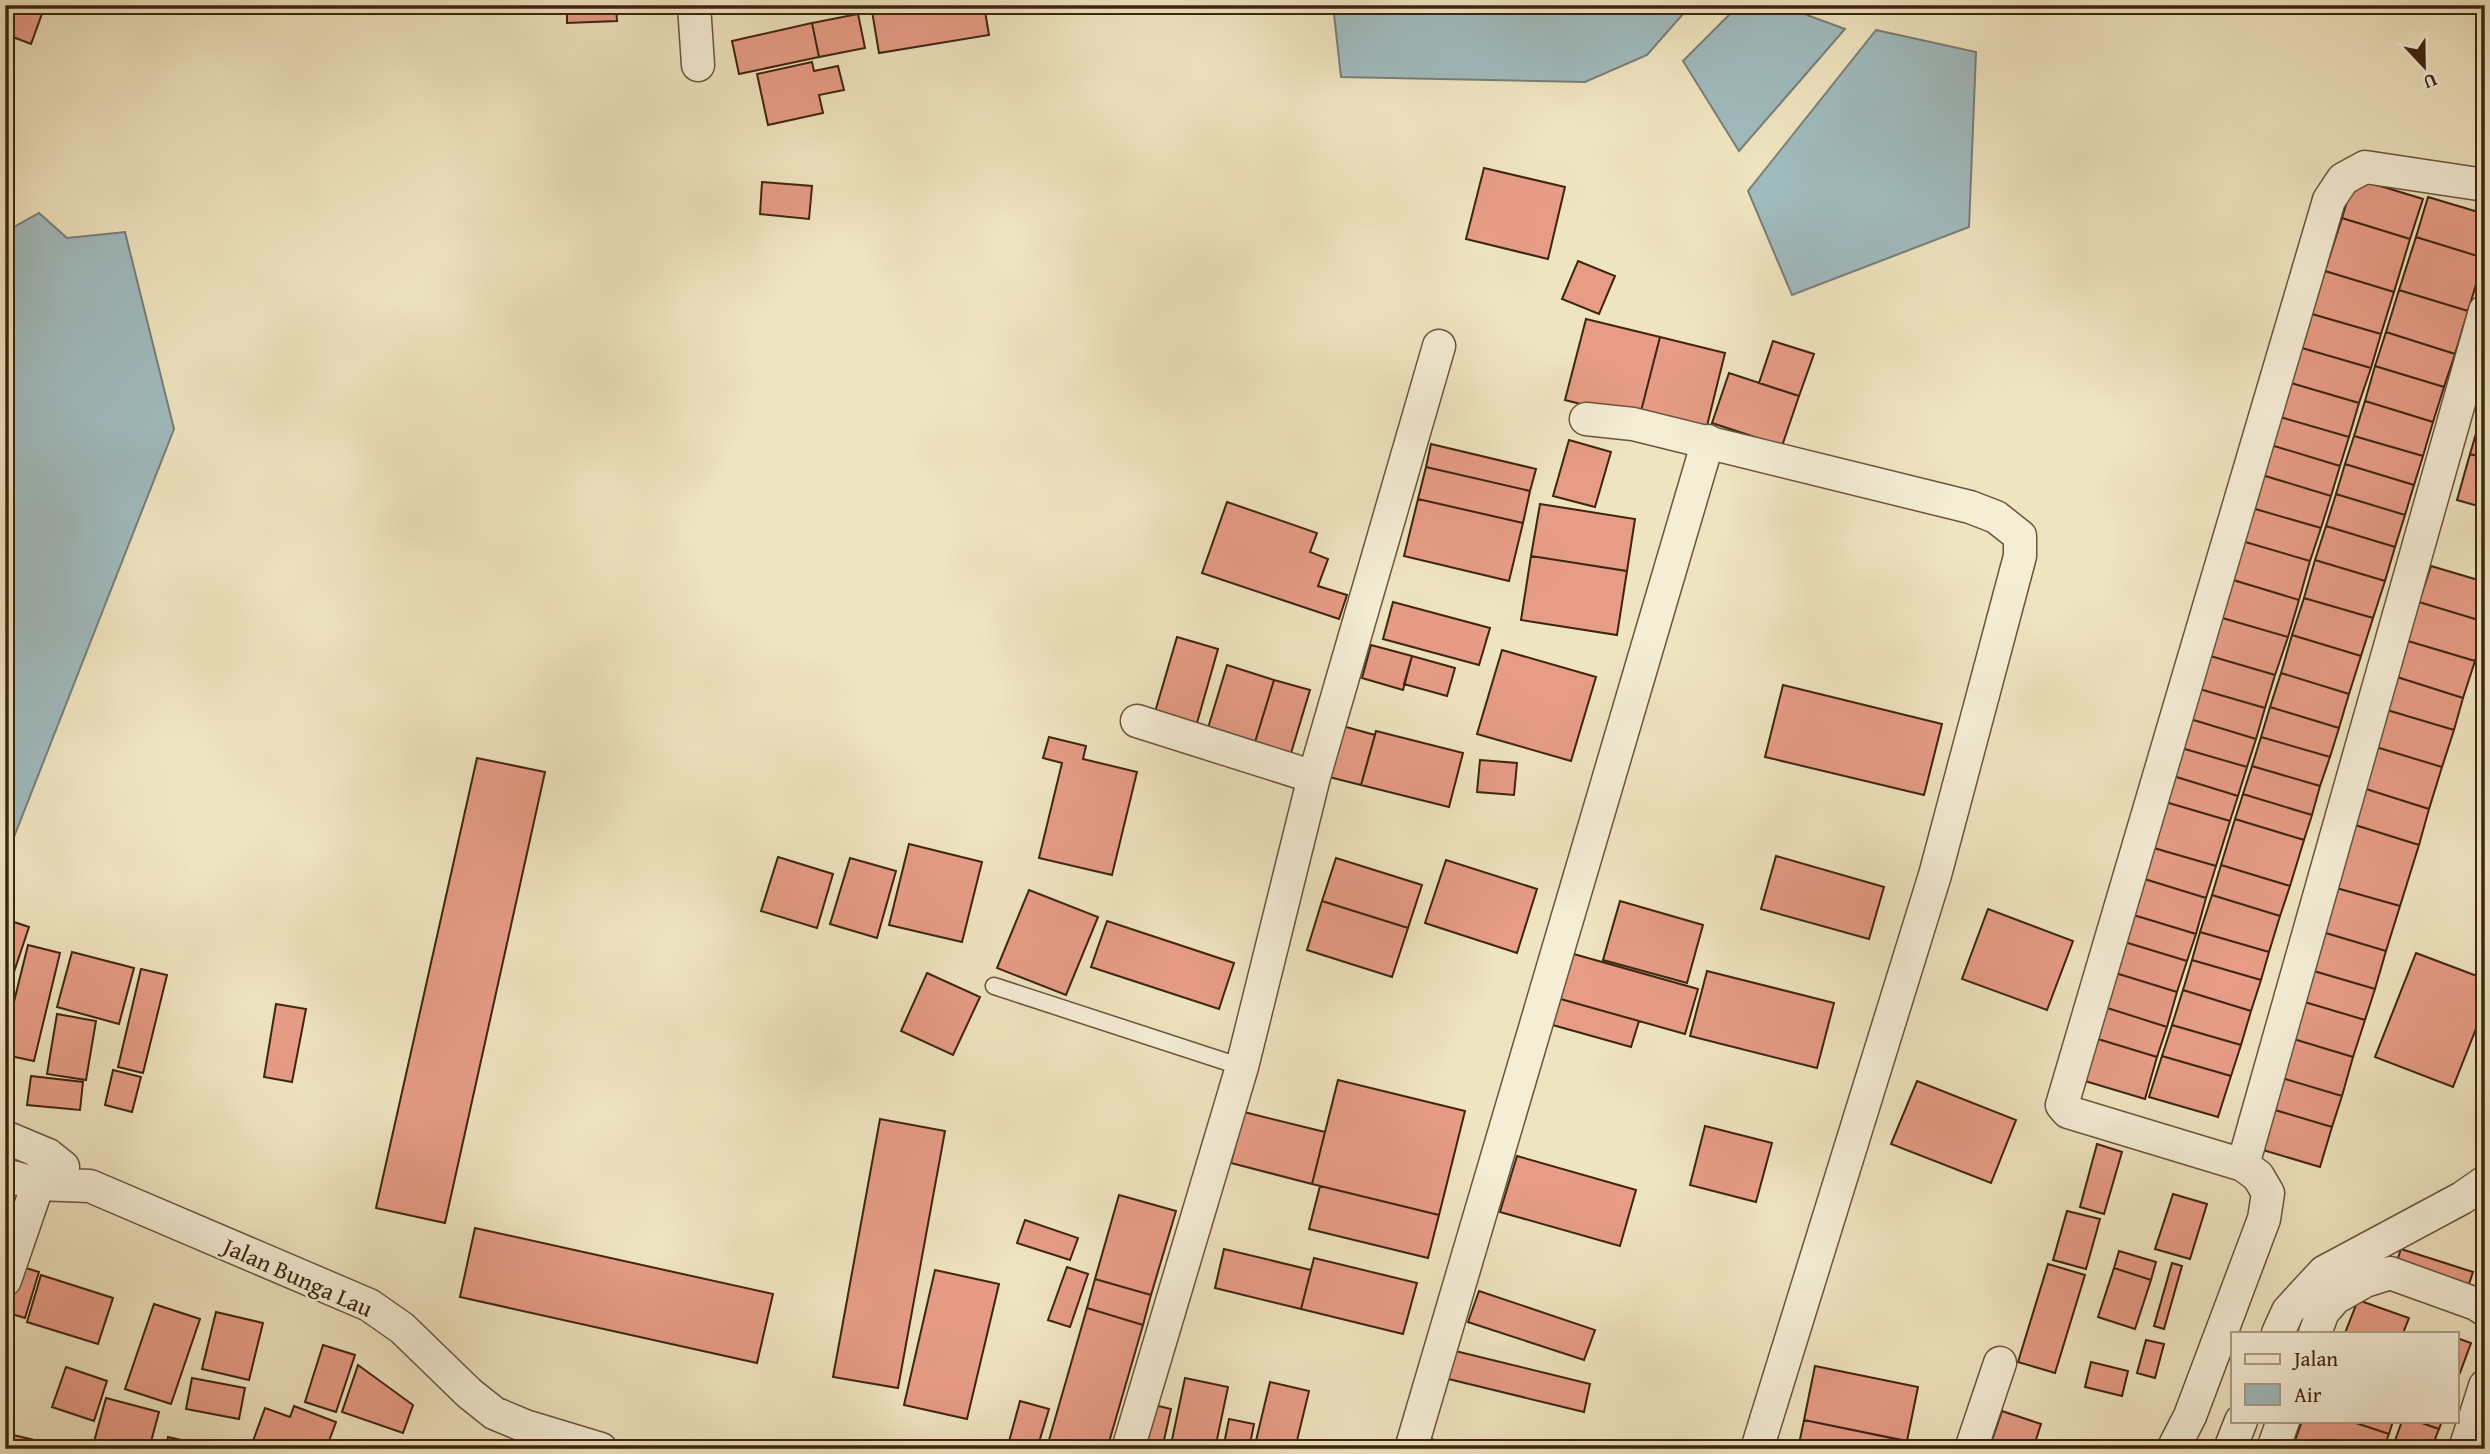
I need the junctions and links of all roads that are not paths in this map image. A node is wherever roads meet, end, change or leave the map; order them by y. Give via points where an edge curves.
1 (694, 5) edge
2 (698, 65) dead end
3 (2485, 185) edge
4 (2485, 312) edge
5 (1439, 346) dead end
6 (1586, 419) dead end
7 (1708, 441) junction
8 (1137, 721) dead end
9 (1314, 777) junction
10 (994, 986) dead end
11 (1242, 1067) junction
12 (5, 1137) edge
13 (48, 1155) junction
14 (2243, 1165) junction
15 (5, 1175) edge
16 (2485, 1182) edge
17 (37, 1184) junction
18 (90, 1186) junction
19 (5, 1280) edge
20 (2485, 1310) edge
21 (2278, 1332) edge
22 (2315, 1332) edge
23 (2000, 1363) dead end
24 (2485, 1386) edge
25 (2241, 1422) edge
26 (2283, 1422) edge
27 (601, 1449) edge
28 (1128, 1449) edge
29 (1411, 1449) edge
30 (1758, 1449) edge
31 (1971, 1449) edge
32 (2173, 1449) edge
33 (2230, 1449) edge
34 (2273, 1449) edge
35 (2465, 1449) edge

1 - 2 street
3 - 14 street via 2365,167 2343,179 2329,200 2062,1105 2068,1112
4 - 14 street
5 - 9 street
6 - 7 street
7 - 29 street
7 - 30 street via 1970,507 1996,517 2020,537 2021,556 1934,876
8 - 9 street
9 - 11 street
10 - 11 lane
11 - 28 street
12 - 13 street
13 - 17 street
13 - 18 street
14 - 32 street via 2258,1176 2268,1193 2264,1219 2190,1416
15 - 17 street, Jalan Bunga Lau
16 - 21 street via 2324,1272 2288,1311
17 - 18 street, Jalan Bunga Lau
17 - 19 street
18 - 27 street, Jalan Bunga Lau via 369,1305 402,1328 494,1413
20 - 22 street via 2390,1273 2335,1298
23 - 31 street
24 - 35 street
25 - 33 street
26 - 34 street

